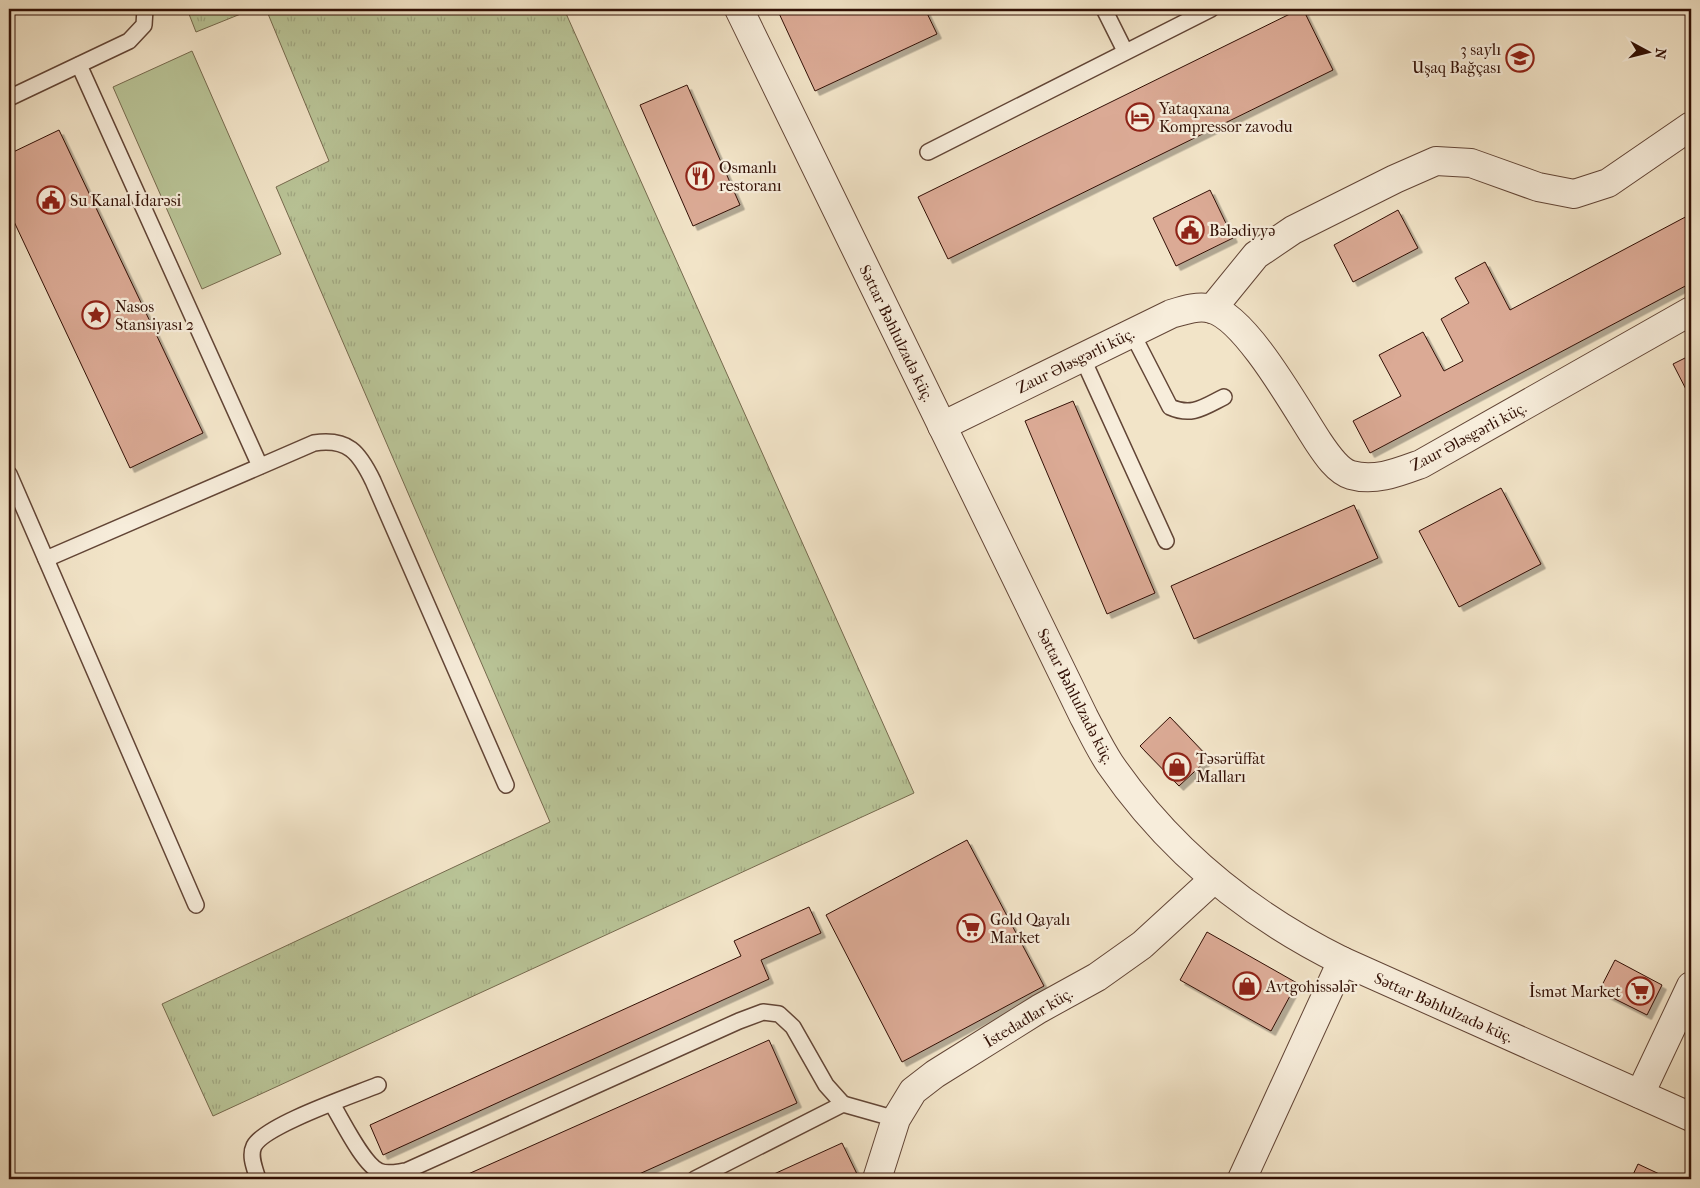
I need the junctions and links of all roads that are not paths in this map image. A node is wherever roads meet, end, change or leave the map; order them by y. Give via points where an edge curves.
1 (145, 9) edge
2 (739, 9) edge
3 (1104, 9) edge
4 (1211, 9) edge
5 (1125, 51) junction
6 (80, 65) junction
7 (9, 98) edge
8 (1691, 126) edge
9 (928, 152) dead end
10 (1212, 309) junction
11 (1691, 311) edge
12 (1132, 333) junction
13 (1082, 357) junction
14 (1224, 397) dead end
15 (942, 426) junction
16 (260, 466) junction
17 (9, 474) edge
18 (1166, 541) dead end
19 (46, 559) junction
20 (506, 784) dead end
21 (1214, 879) junction
22 (196, 905) dead end
23 (1342, 961) junction
24 (1691, 986) edge
25 (378, 1085) dead end
26 (1640, 1094) junction
27 (332, 1104) junction
28 (844, 1104) junction
29 (1691, 1117) edge
30 (896, 1118) junction
31 (258, 1179) edge
32 (695, 1179) edge
33 (878, 1179) edge
34 (1242, 1179) edge

1 - 6 lane via 144,25 129,41
2 - 15 street, Səttar Bəhlulzadə küç.
3 - 5 lane
4 - 5 lane
5 - 9 lane
6 - 7 lane
6 - 16 lane
8 - 10 street via 1608,183 1574,194 1538,187 1471,163 1436,162 1394,179 1293,230 1256,255
10 - 11 street, Zaur Ələsgərli küç. via 1233,320 1255,347 1328,456 1349,475 1372,478 1421,464
10 - 12 street, Zaur Ələsgərli küç. via 1198,307 1171,314
12 - 13 street, Zaur Ələsgərli küç.
12 - 14 lane via 1170,407 1182,412 1194,411
13 - 15 street, Zaur Ələsgərli küç.
13 - 18 lane
15 - 21 street, Səttar Bəhlulzadə küç. via 1109,763 1151,816
16 - 19 lane
16 - 20 lane via 314,443 331,440 350,448 363,460
17 - 19 lane
19 - 22 lane
21 - 23 street, Səttar Bəhlulzadə küç. via 1296,939
21 - 30 street, İstedadlar küç. via 1142,946 1097,977 934,1074 913,1090
23 - 26 street, Səttar Bəhlulzadə küç.
23 - 34 street
24 - 26 street
25 - 27 lane
26 - 29 street, Səttar Bəhlulzadə küç.
27 - 28 lane via 369,1164 379,1172 406,1170 763,1012 779,1014 793,1027 826,1086
27 - 31 lane via 262,1136 254,1146 252,1160
28 - 30 lane
28 - 32 lane
30 - 33 street, İstedadlar küç.

